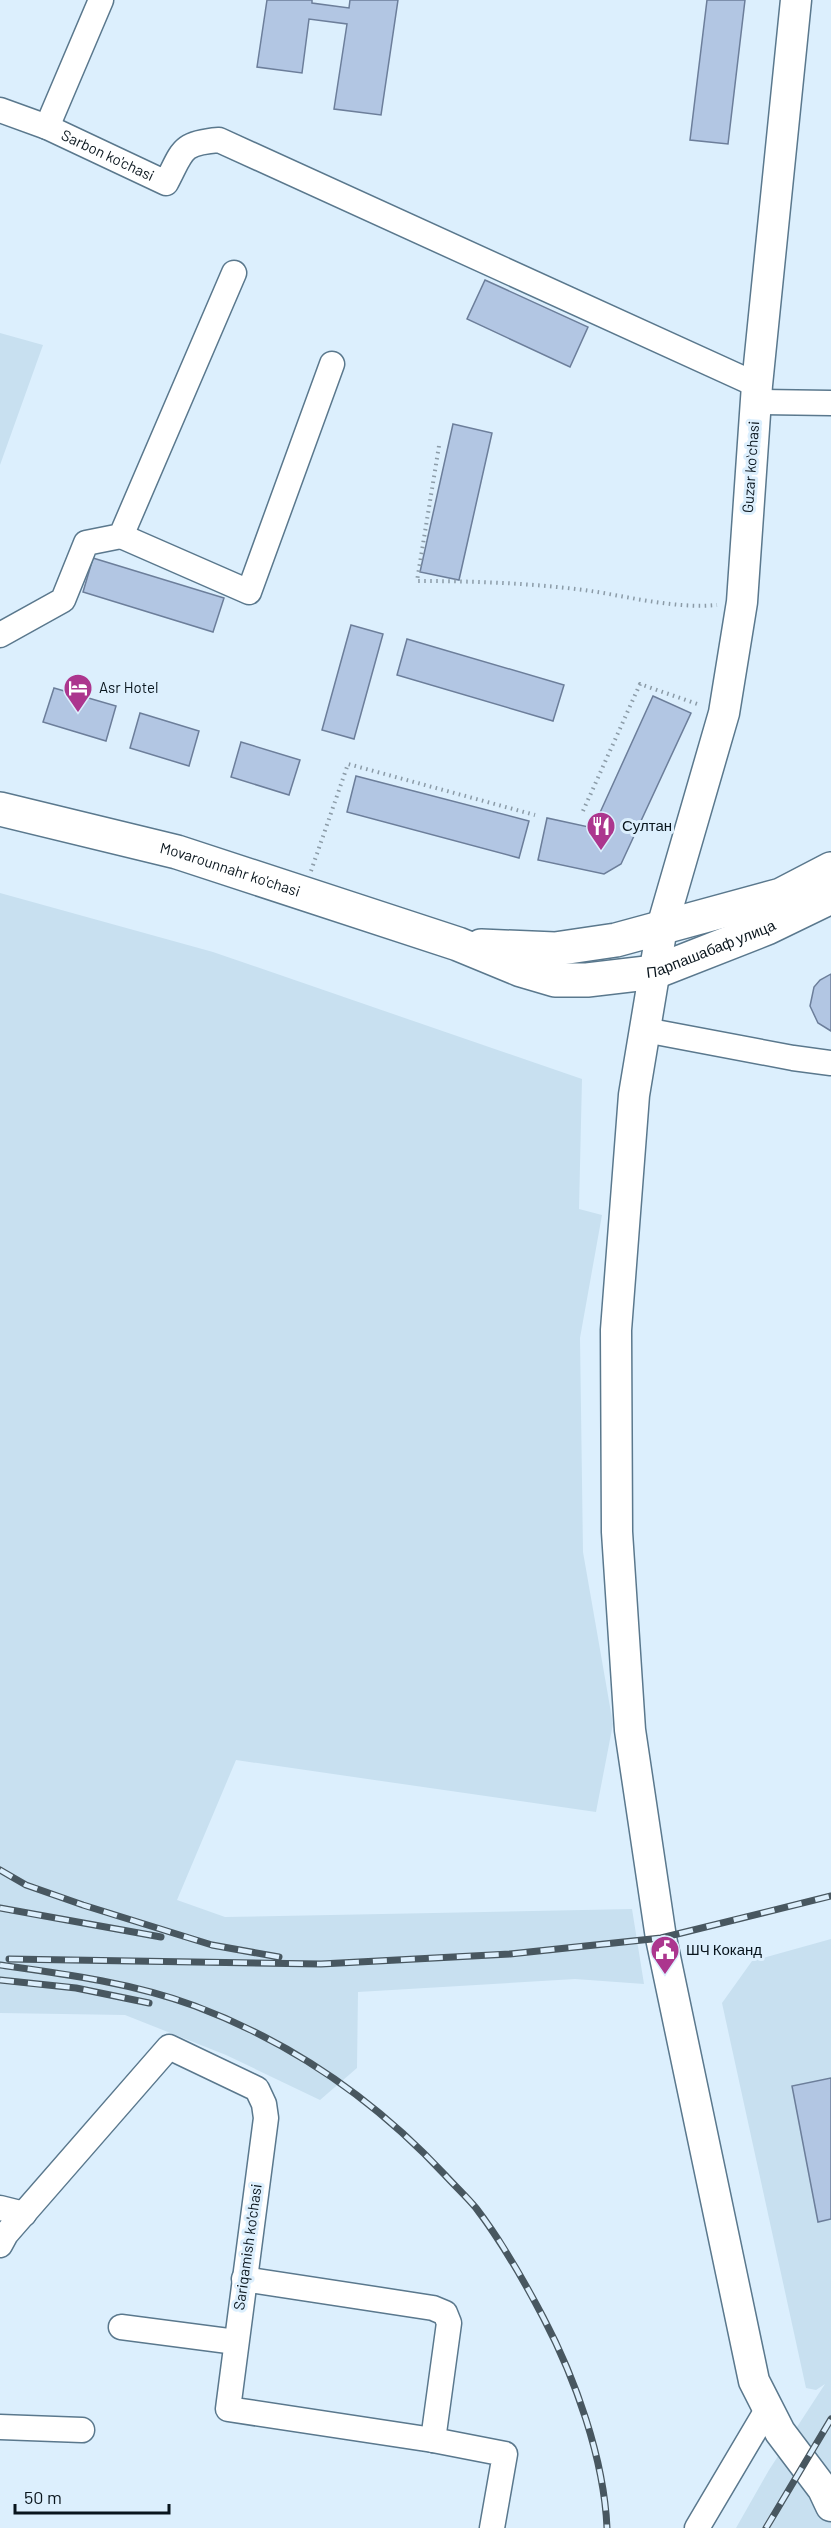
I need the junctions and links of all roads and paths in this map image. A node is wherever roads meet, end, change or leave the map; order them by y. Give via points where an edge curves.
1 (100, 0) edge
2 (796, 0) edge
3 (0, 110) edge
4 (47, 127) junction
5 (234, 273) dead end
6 (332, 364) dead end
7 (756, 394) junction
8 (831, 403) edge
9 (439, 446) dead end
10 (121, 536) junction
11 (742, 602) junction
12 (0, 635) edge
13 (724, 713) junction
14 (0, 809) edge
15 (583, 811) dead end
16 (535, 815) dead end
17 (831, 869) edge
18 (303, 894) junction
19 (831, 897) edge
20 (662, 927) junction
21 (458, 944) junction
22 (654, 972) junction
23 (586, 980) joint
24 (645, 1030) junction
25 (831, 1063) edge
26 (0, 2208) edge
27 (24, 2214) junction
28 (0, 2245) edge
29 (244, 2279) junction
30 (121, 2327) dead end
31 (236, 2342) junction
32 (768, 2408) junction
33 (0, 2427) edge
34 (82, 2430) dead end
35 (433, 2440) junction
36 (831, 2506) edge
37 (492, 2528) edge
38 (697, 2528) edge

1 - 4 street, Sarbon ko'chasi
2 - 7 main road, Guzar koʻchasi
3 - 4 street, Sarbon ko'chasi
4 - 7 street, Sarbon ko'chasi via 166,183 184,149 196,142 219,140
5 - 10 street
6 - 10 street via 249,592
7 - 8 street
7 - 11 main road, Guzar koʻchasi
9 - 11 path via 417,580 545,586 704,606
10 - 12 street via 86,543 63,600
11 - 13 main road, Guzar koʻchasi
13 - 15 path via 640,684
13 - 20 main road, Guzar koʻchasi
14 - 18 highway, Movarounnahr ko'chasi via 177,852
16 - 18 path via 348,764
17 - 20 highway, Парпашабаф улица via 781,895
18 - 21 highway, Movarounnahr ko'chasi
19 - 22 highway, Парпашабаф улица via 767,928
20 - 21 highway, Movarounnahr ko'chasi via 616,940 555,949
20 - 22 main road, Guzar koʻchasi
21 - 23 highway, Movarounnahr ko'chasi via 547,978
22 - 23 highway, Парпашабаф улица
22 - 24 main road, Guzar koʻchasi
24 - 25 street
24 - 32 main road, Guzar koʻchasi via 634,1095 616,1330 617,1532 630,1730 661,1938 754,2381
26 - 27 street
27 - 28 street, Sariqamish ko'chasi
27 - 29 street, Sariqamish ko'chasi via 169,2046 257,2089 264,2104 266,2118
29 - 31 street, Sariqamish ko'chasi
29 - 35 street via 445,2313 449,2323
30 - 31 street
31 - 35 street, Sariqamish ko'chasi via 228,2409
32 - 36 main road, Guzar koʻchasi
32 - 38 street
33 - 34 street
35 - 37 street, Sariqamish ko'chasi via 505,2454

